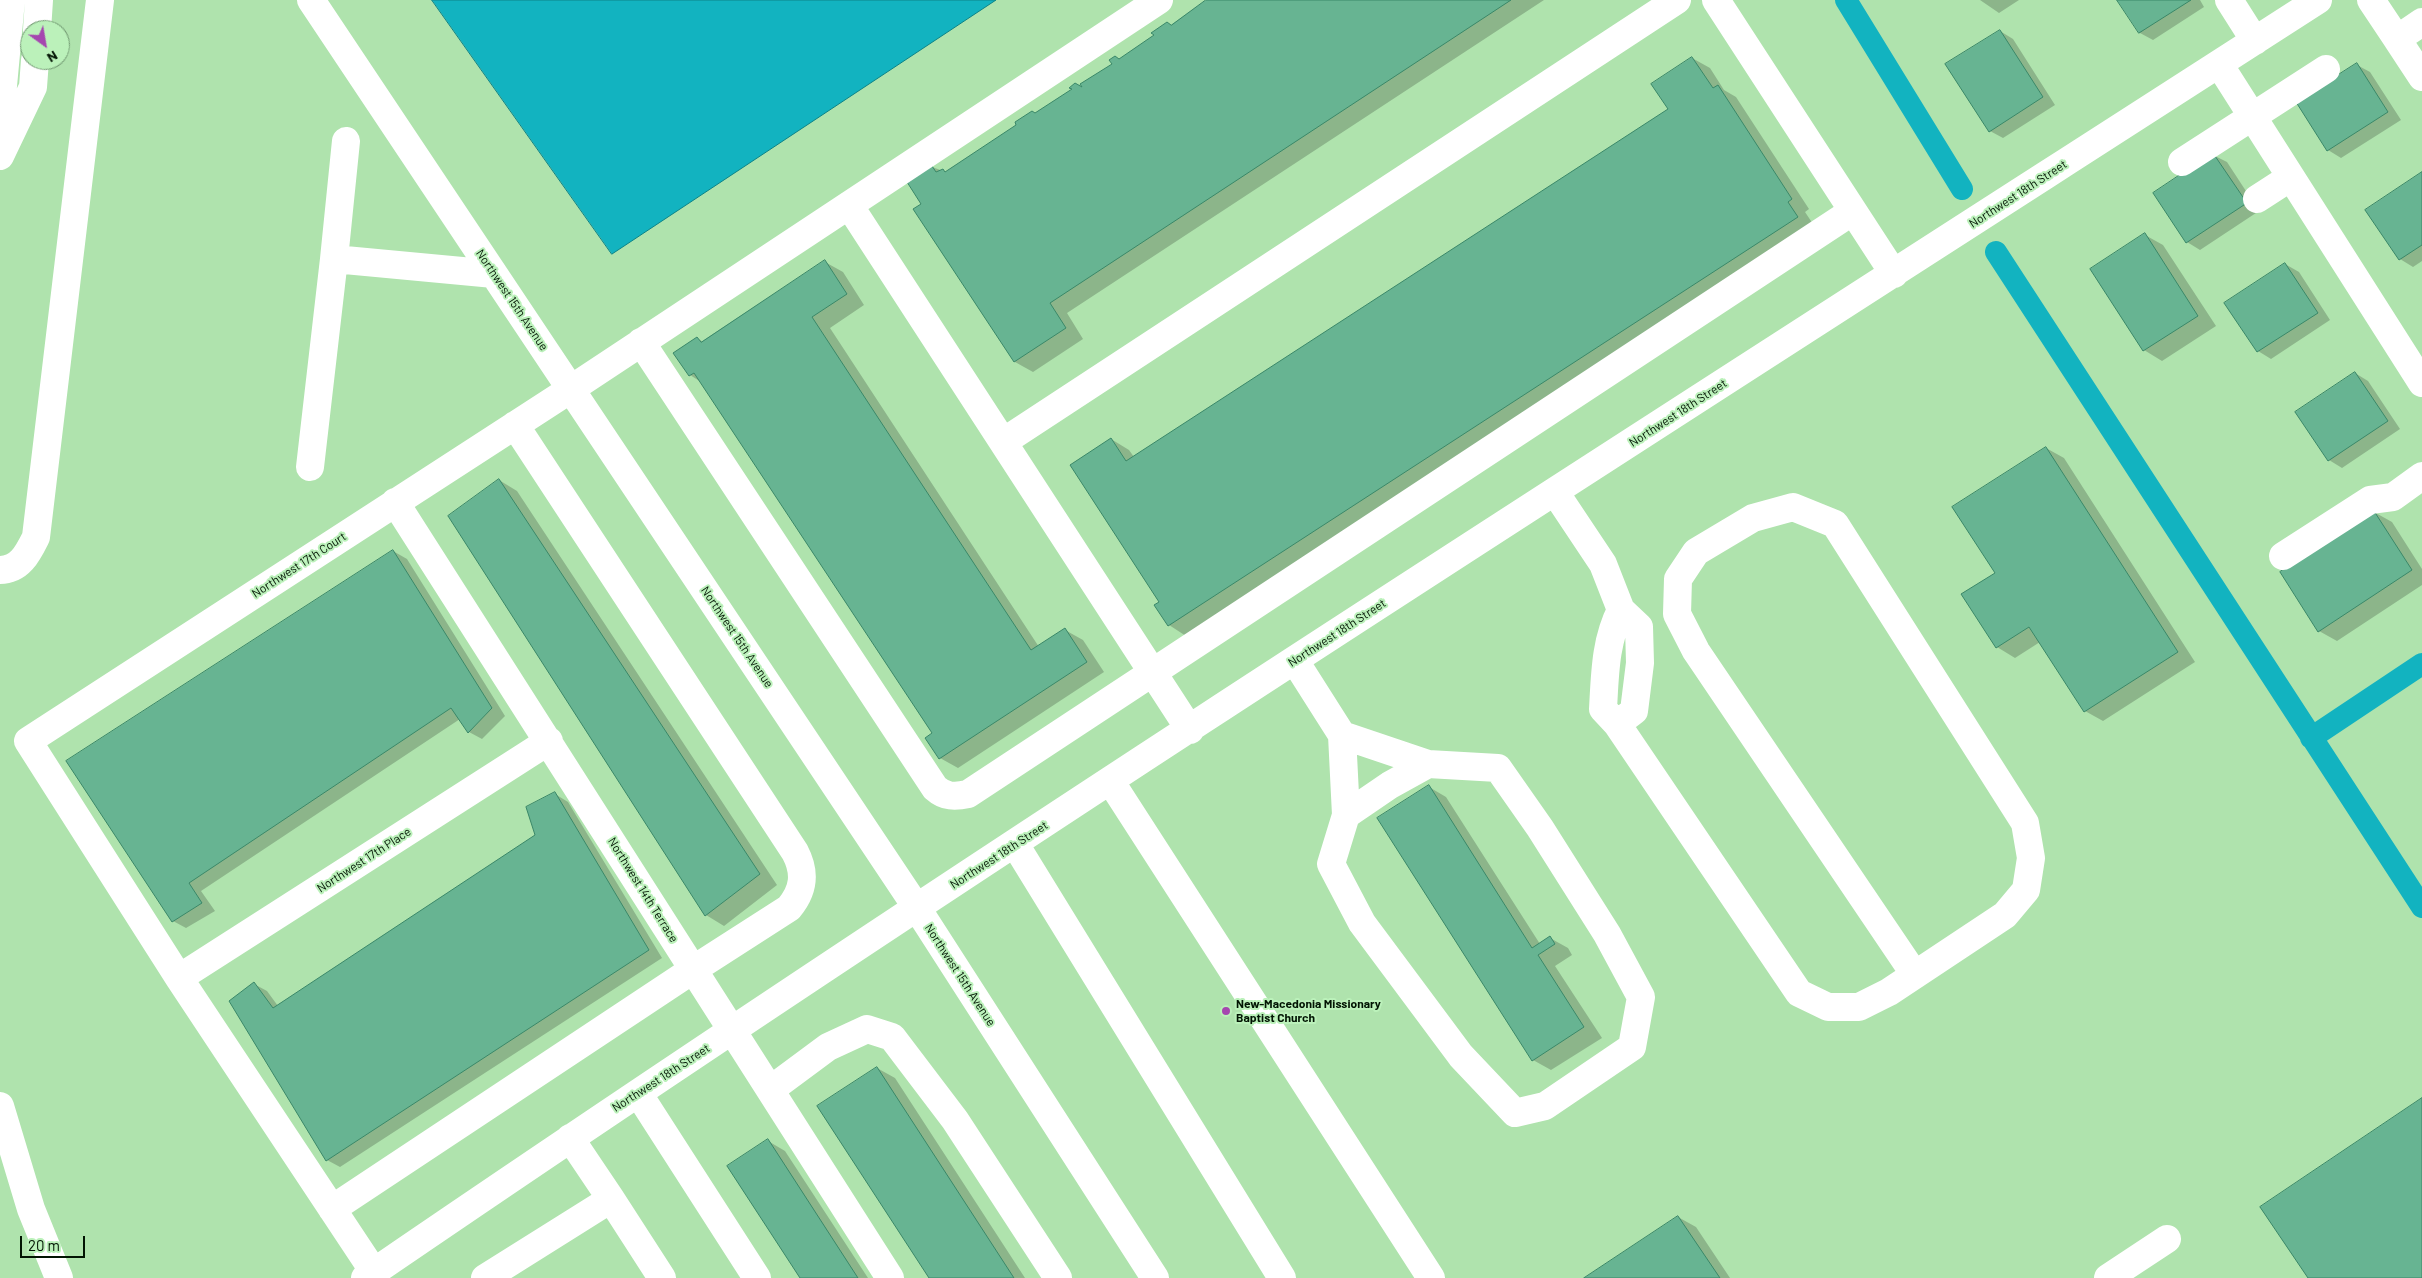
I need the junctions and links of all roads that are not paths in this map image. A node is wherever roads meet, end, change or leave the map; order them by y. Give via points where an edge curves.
1 (11, 0) edge
2 (39, 0) edge
3 (100, 0) edge
4 (312, 0) edge
5 (1159, 0) edge
6 (1677, 0) edge
7 (1716, 0) edge
8 (2229, 0) edge
9 (2318, 0) edge
10 (2371, 0) edge
11 (38, 20) edge
12 (2422, 22) edge
13 (2397, 39) junction
14 (2255, 41) junction
15 (2219, 64) junction
16 (2326, 69) dead end
17 (34, 70) edge
18 (2422, 77) edge
19 (2252, 116) junction
20 (0, 118) edge
21 (346, 141) dead end
22 (0, 156) edge
23 (2182, 162) dead end
24 (2291, 177) junction
25 (2257, 199) dead end
26 (849, 205) junction
27 (1853, 211) junction
28 (334, 259) junction
29 (494, 274) junction
30 (1894, 274) junction
31 (641, 342) junction
32 (2422, 383) edge
33 (571, 389) junction
34 (516, 425) junction
35 (1003, 442) junction
36 (310, 468) dead end
37 (2422, 476) edge
38 (1555, 492) junction
39 (395, 502) junction
40 (2283, 556) dead end
41 (0, 570) edge
42 (1621, 610) junction
43 (1677, 614) junction
44 (1295, 661) junction
45 (1153, 671) junction
46 (1190, 730) junction
47 (1342, 735) junction
48 (549, 741) junction
49 (1428, 764) junction
50 (1111, 782) junction
51 (1346, 815) junction
52 (1015, 844) junction
53 (917, 908) junction
54 (694, 969) junction
55 (1915, 975) junction
56 (179, 978) junction
57 (733, 1031) junction
58 (770, 1090) junction
59 (638, 1093) junction
60 (0, 1106) edge
61 (570, 1138) junction
62 (610, 1199) junction
63 (332, 1209) junction
64 (2167, 1239) dead end
65 (369, 1275) edge
66 (2119, 1275) edge
67 (59, 1278) edge
68 (485, 1278) edge
69 (662, 1278) edge
70 (757, 1278) edge
71 (890, 1278) edge
72 (1058, 1278) edge
73 (1155, 1278) edge
74 (1282, 1278) edge
75 (1432, 1278) edge

1 - 20 street
2 - 11 street
3 - 41 street via 36,537 24,560
4 - 29 street, Northwest 15th Avenue
5 - 26 street, Northwest 17th Court
6 - 35 street
7 - 27 street
8 - 14 street
9 - 14 street, Northwest 18th Street
10 - 13 street
12 - 13 street
13 - 18 street
14 - 15 street, Northwest 18th Street
15 - 19 street
15 - 30 street, Northwest 18th Street
16 - 19 street
17 - 22 street via 33,88
19 - 23 street
19 - 24 street
21 - 28 street
24 - 25 street
24 - 32 street
26 - 31 street, Northwest 17th Court
26 - 35 street
27 - 30 street
27 - 45 street
28 - 29 street
28 - 36 street
29 - 33 street, Northwest 15th Avenue
30 - 38 street, Northwest 18th Street
31 - 33 street, Northwest 17th Court
31 - 45 street via 939,792 957,797 968,794
33 - 34 street, Northwest 17th Court
33 - 53 street, Northwest 15th Avenue
34 - 39 street, Northwest 17th Court
34 - 54 street via 802,864 801,886 790,908
35 - 45 street
37 - 40 street via 2393,497 2370,500
38 - 42 street via 1603,564
38 - 44 street, Northwest 18th Street
39 - 48 street, Northwest 14th Terrace
39 - 56 street, Northwest 17th Court via 28,741
42 - 43 street
42 - 55 street via 1611,629 1604,709 1799,993 1828,1007 1859,1007
43 - 55 street via 1696,651
43 - 55 street via 1678,579 1696,552 1753,518 1793,506 1835,524 2025,823 2031,858 2026,890 2005,915
44 - 46 street, Northwest 18th Street
44 - 47 street
45 - 46 street
46 - 50 street, Northwest 18th Street
47 - 49 street
47 - 51 street
48 - 54 street, Northwest 14th Terrace
48 - 56 street, Northwest 17th Place
49 - 51 street
49 - 51 street via 1498,768 1540,828 1641,996 1632,1047 1545,1106 1515,1113 1461,1056 1362,923 1330,864
50 - 52 street, Northwest 18th Street
50 - 75 street
52 - 53 street, Northwest 18th Street
52 - 74 street
53 - 57 street, Northwest 18th Street
53 - 73 street, Northwest 15th Avenue
54 - 57 street, Northwest 14th Terrace
54 - 63 street
56 - 63 street
57 - 58 street, Northwest 14th Terrace
57 - 59 street, Northwest 18th Street
58 - 71 street, Northwest 14th Terrace
58 - 72 street via 828,1047 867,1029 892,1037 955,1120
59 - 61 street, Northwest 18th Street
59 - 70 street
60 - 67 street via 30,1209
61 - 62 street
61 - 65 street, Northwest 18th Street
62 - 68 street
62 - 69 street
63 - 65 street
64 - 66 street

